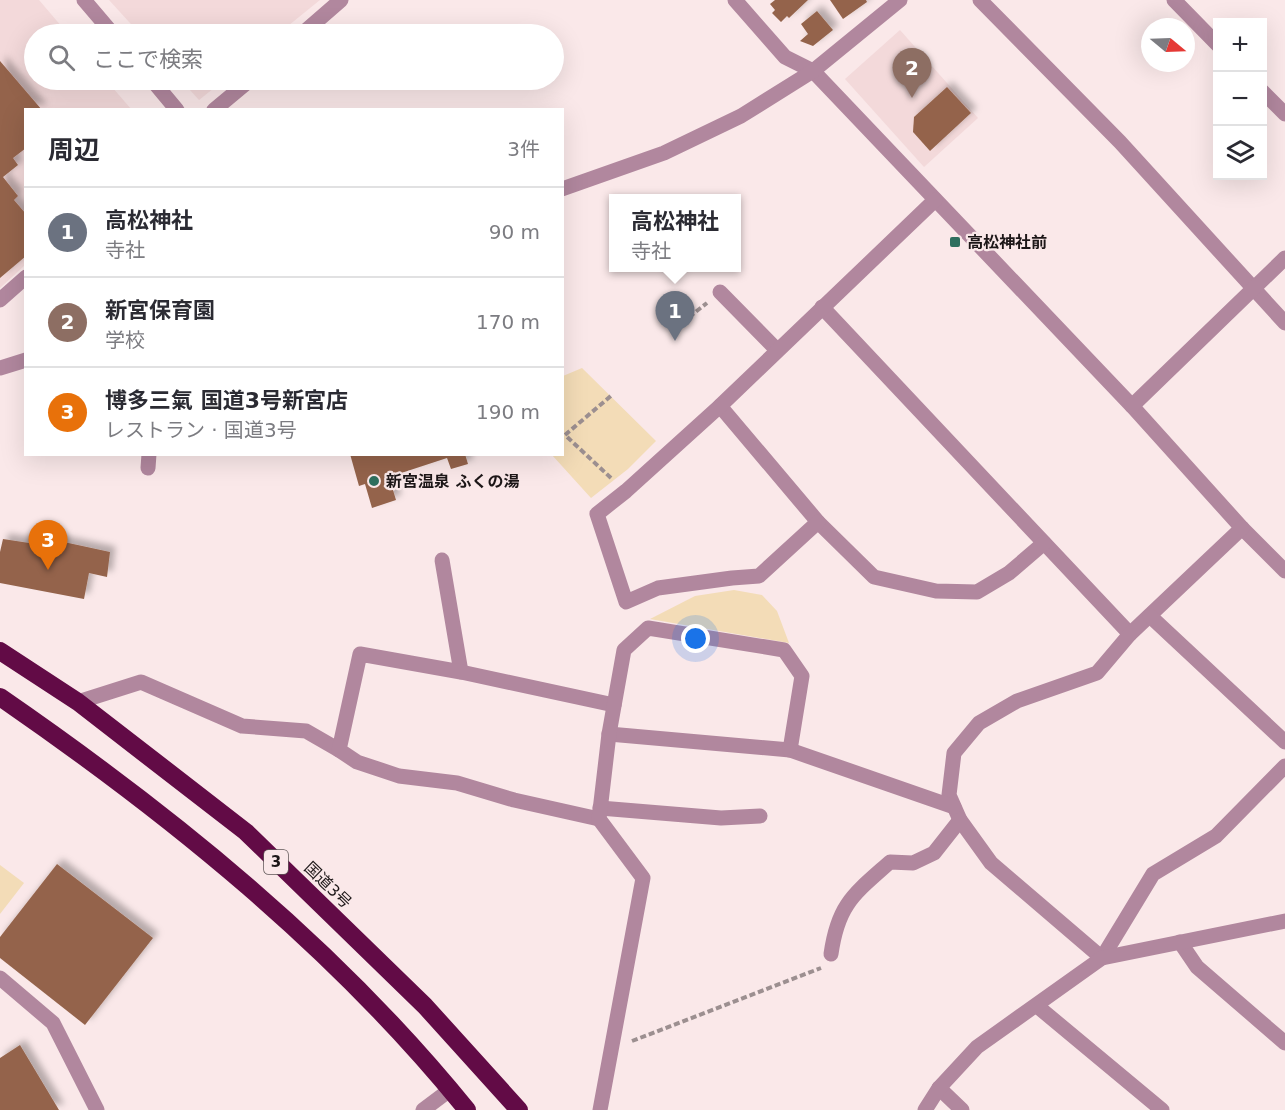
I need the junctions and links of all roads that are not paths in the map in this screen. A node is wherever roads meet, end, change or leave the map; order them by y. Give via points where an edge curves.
1 (84, 0) edge
2 (341, 0) edge
3 (735, 0) edge
4 (980, 0) edge
5 (1174, 0) edge
6 (896, 1) edge
7 (104, 24) edge
8 (313, 24) edge
9 (1213, 40) edge
10 (813, 71) junction
11 (160, 90) edge
12 (238, 90) edge
13 (1267, 95) edge
14 (175, 108) edge
15 (216, 108) edge
16 (1285, 114) edge
17 (564, 188) edge
18 (935, 200) junction
19 (1285, 258) edge
20 (24, 279) edge
21 (1253, 290) junction
22 (720, 292) dead end
23 (0, 300) edge
24 (822, 307) junction
25 (1285, 323) edge
26 (777, 350) junction
27 (24, 361) edge
28 (0, 368) edge
29 (720, 406) junction
30 (1132, 406) junction
31 (818, 522) junction
32 (1242, 528) junction
33 (1044, 543) junction
34 (441, 560) dead end
35 (1285, 571) edge
36 (1150, 616) junction
37 (1130, 634) junction
38 (0, 651) edge
39 (461, 672) junction
40 (0, 697) edge
41 (78, 702) junction
42 (614, 705) junction
43 (609, 734) junction
44 (1285, 742) edge
45 (339, 750) junction
46 (790, 750) junction
47 (1285, 766) edge
48 (599, 814) junction
49 (957, 814) junction
50 (760, 816) dead end
51 (1285, 921) edge
52 (1180, 942) junction
53 (831, 954) road end
54 (1102, 958) junction
55 (0, 978) edge
56 (1037, 1006) junction
57 (1285, 1043) edge
58 (451, 1089) junction
59 (939, 1089) junction
60 (97, 1110) edge
61 (423, 1110) edge
62 (467, 1110) edge
63 (519, 1110) edge
64 (600, 1110) edge
65 (925, 1110) edge
66 (962, 1110) edge
67 (1162, 1110) edge

1 - 7 street
2 - 8 street
3 - 10 street via 785,57
4 - 21 street via 1120,142
5 - 9 street
6 - 10 street
10 - 17 street via 741,116 664,153
10 - 18 street
11 - 14 street
12 - 15 street
13 - 16 street
18 - 24 street
18 - 30 street
19 - 21 street
20 - 23 street
21 - 25 street
21 - 30 street
22 - 26 street
24 - 26 street
24 - 33 street
26 - 29 street
27 - 28 street
29 - 31 street
29 - 31 street via 597,514 626,602 658,588 759,576
30 - 32 street
31 - 33 street via 874,577 936,591 977,592 1009,573
32 - 35 street
32 - 36 street
33 - 37 street
34 - 39 street
36 - 37 street
36 - 44 street
37 - 49 street via 1096,673 1017,701 979,723 954,753 949,795
38 - 41 highway, 国道3号 / 3
39 - 42 street
39 - 45 street via 360,654
40 - 58 highway, 3 via 185,833 312,943
41 - 45 street via 141,682 242,726 306,731
41 - 63 highway, 国道3号 / 3 via 246,832 425,1006
42 - 43 street
42 - 46 street via 624,650 648,628 784,650 802,676
43 - 46 street
43 - 48 street
45 - 48 street via 357,762 399,776 457,783 514,800
46 - 49 street
47 - 54 street via 1216,836 1153,874
48 - 50 street
48 - 64 street via 642,878
49 - 53 street via 934,853 913,863 890,862 846,903 835,928
49 - 54 street via 992,864
51 - 52 street
52 - 54 street
52 - 57 street via 1197,967
54 - 56 street
55 - 60 street via 54,1023
56 - 59 street via 977,1047
56 - 67 street
58 - 61 street
58 - 62 highway, 3
59 - 65 street
59 - 66 street

